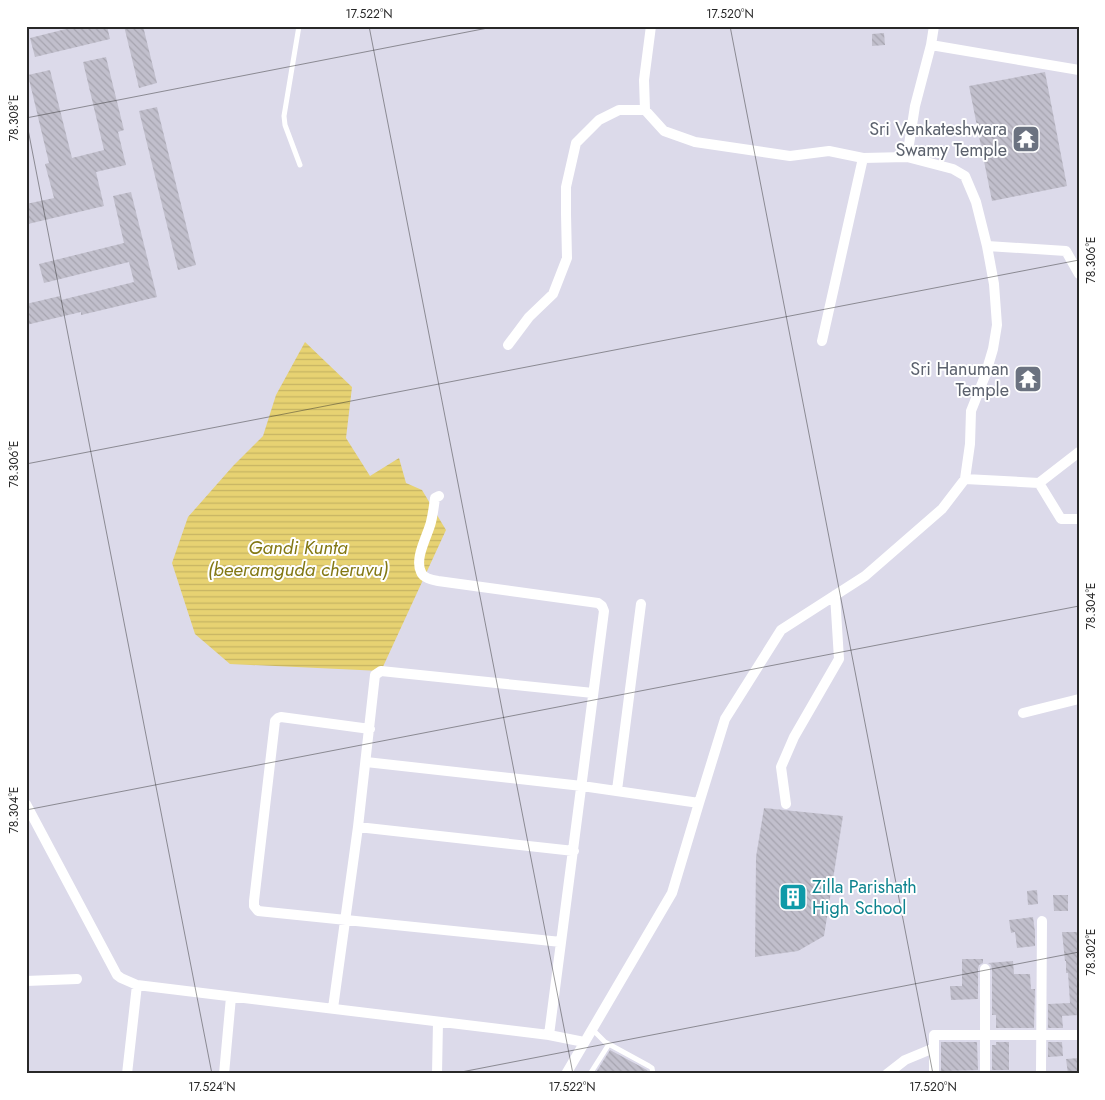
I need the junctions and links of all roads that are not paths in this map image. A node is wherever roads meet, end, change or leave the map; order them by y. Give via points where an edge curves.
1 (299, 26) edge
2 (651, 26) edge
3 (934, 26) edge
4 (931, 45) junction
5 (1079, 70) edge
6 (644, 110) junction
7 (907, 157) junction
8 (863, 158) junction
9 (300, 165) dead end
10 (987, 246) junction
11 (1079, 274) edge
12 (822, 341) dead end
13 (508, 344) dead end
14 (1079, 452) edge
15 (965, 479) junction
16 (1039, 483) junction
17 (438, 496) dead end
18 (1079, 519) edge
19 (835, 595) junction
20 (641, 604) dead end
21 (593, 693) junction
22 (1079, 699) edge
23 (1023, 713) dead end
24 (370, 729) junction
25 (366, 762) junction
26 (582, 786) junction
27 (617, 790) junction
28 (699, 802) junction
29 (26, 804) edge
30 (786, 804) dead end
31 (358, 827) junction
32 (574, 851) junction
33 (345, 919) junction
34 (1042, 922) dead end
35 (561, 942) junction
36 (985, 969) dead end
37 (77, 979) dead end
38 (26, 981) edge
39 (137, 986) junction
40 (231, 997) junction
41 (333, 1008) junction
42 (438, 1022) junction
43 (592, 1029) junction
44 (549, 1035) junction
45 (984, 1035) junction
46 (1041, 1035) junction
47 (1079, 1035) edge
48 (584, 1042) junction
49 (609, 1044) junction
50 (934, 1048) junction
51 (127, 1074) edge
52 (224, 1074) edge
53 (437, 1074) edge
54 (566, 1074) edge
55 (590, 1074) edge
56 (653, 1074) edge
57 (887, 1074) edge
58 (934, 1074) edge
59 (985, 1074) edge
60 (1041, 1074) edge

1 - 9 lane via 284,116
2 - 6 street
3 - 4 street
4 - 5 street
4 - 7 street
6 - 8 street via 664,131 695,142 790,156 829,151
6 - 13 street via 618,110 599,120 576,143 566,187 567,258 553,294
7 - 8 street
7 - 10 street via 953,169 965,176 976,202
8 - 12 street
10 - 11 street via 1066,251
10 - 15 street via 994,284 996,325 985,376 971,411
14 - 16 street
15 - 16 street
15 - 19 street via 942,509 866,576
16 - 18 street via 1062,519
17 - 21 street via 420,559 423,576 438,581 598,603 604,611
19 - 28 street via 781,630 725,719
19 - 30 street via 839,659 794,737 781,767
20 - 27 street
21 - 24 street via 381,671 375,675
21 - 26 street
22 - 23 street
24 - 25 street
24 - 33 street via 281,717 275,721 254,906 258,910
25 - 26 street
25 - 31 street
26 - 27 street
26 - 32 street
27 - 28 street
28 - 43 street via 672,893
29 - 39 street via 118,975
31 - 32 street
31 - 33 street
32 - 35 street
33 - 35 street
33 - 41 street
34 - 46 street
35 - 44 street
36 - 45 street
37 - 38 street
39 - 40 street
39 - 51 street
40 - 41 street
40 - 52 street
41 - 42 street
42 - 44 street
42 - 53 street
43 - 48 street
43 - 49 lane
44 - 48 street
45 - 46 street
45 - 50 street via 934,1034
45 - 59 street
46 - 47 street
46 - 60 street
48 - 54 street
49 - 55 lane
49 - 56 lane via 652,1068
50 - 57 street via 905,1060
50 - 58 street

